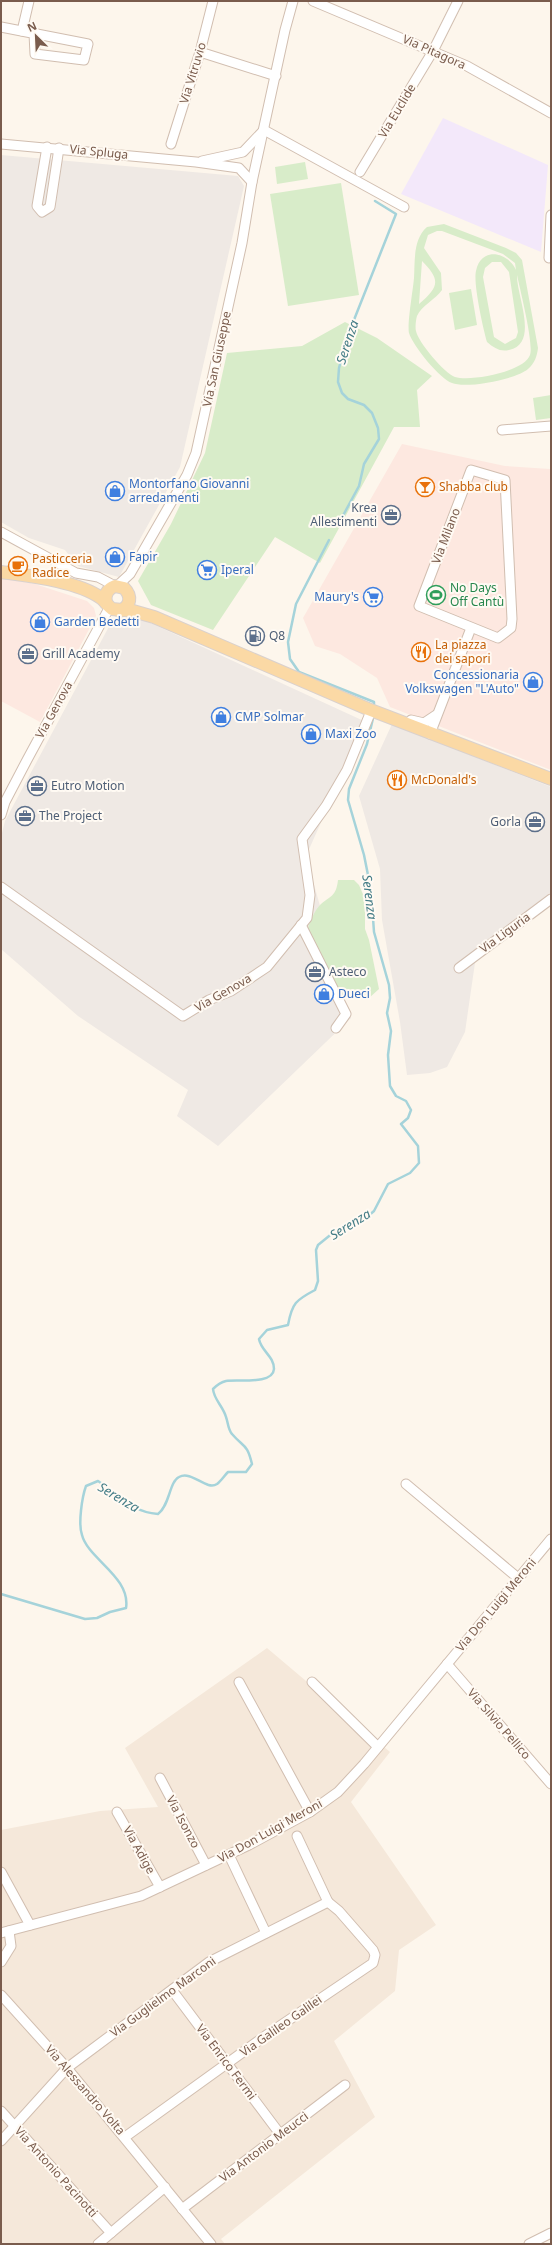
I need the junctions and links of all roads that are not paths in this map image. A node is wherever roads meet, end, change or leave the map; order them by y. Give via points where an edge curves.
1 (29, 1) edge
2 (213, 1) edge
3 (293, 1) edge
4 (313, 1) edge
5 (458, 1) edge
6 (1, 27) edge
7 (22, 31) junction
8 (34, 34) junction
9 (433, 51) junction
10 (200, 52) junction
11 (276, 76) junction
12 (551, 113) edge
13 (264, 130) junction
14 (1, 144) edge
15 (171, 144) dead end
16 (47, 148) junction
17 (59, 148) junction
18 (243, 152) junction
19 (258, 161) junction
20 (196, 162) junction
21 (360, 172) dead end
22 (252, 182) junction
23 (404, 207) dead end
24 (551, 215) edge
25 (549, 258) dead end
26 (551, 426) edge
27 (502, 430) dead end
28 (1, 532) edge
29 (1, 572) edge
30 (130, 574) junction
31 (112, 587) junction
32 (88, 592) junction
33 (129, 597) junction
34 (111, 608) junction
35 (154, 617) junction
36 (471, 628) junction
37 (370, 710) junction
38 (439, 713) junction
39 (384, 716) junction
40 (430, 734) junction
41 (551, 779) edge
42 (1, 815) edge
43 (1, 887) edge
44 (551, 900) edge
45 (301, 926) junction
46 (459, 968) dead end
47 (336, 1028) dead end
48 (406, 1484) dead end
49 (551, 1539) edge
50 (518, 1578) junction
51 (447, 1664) junction
52 (239, 1682) dead end
53 (312, 1682) dead end
54 (378, 1747) junction
55 (160, 1778) dead end
56 (551, 1784) edge
57 (118, 1812) dead end
58 (310, 1812) junction
59 (298, 1836) dead end
60 (229, 1854) junction
61 (206, 1865) junction
62 (1, 1872) edge
63 (160, 1887) junction
64 (328, 1902) junction
65 (30, 1925) junction
66 (5, 1932) edge
67 (266, 1933) junction
68 (1, 1962) edge
69 (172, 1990) junction
70 (1, 1995) edge
71 (227, 2063) junction
72 (67, 2068) junction
73 (345, 2085) dead end
74 (1, 2111) edge
75 (15, 2126) junction
76 (280, 2134) junction
77 (125, 2137) junction
78 (1, 2141) edge
79 (165, 2187) junction
80 (182, 2209) junction
81 (111, 2233) junction
82 (551, 2233) edge
83 (98, 2244) edge
84 (211, 2244) edge
85 (529, 2244) edge

1 - 7 street
2 - 10 street, Via Vitruvio
3 - 11 street, Via San Giuseppe
4 - 9 street, Via Pitagora
5 - 9 street, Via Euclide
6 - 7 street
7 - 8 street
8 - 8 street via 88,44 84,60 35,54
9 - 12 street, Via Pitagora via 479,72
9 - 21 street, Via Euclide
10 - 11 street
10 - 15 street, Via Vitruvio
11 - 13 street, Via San Giuseppe
13 - 18 street
13 - 19 street, Via San Giuseppe
13 - 23 street
14 - 16 street, Via Spluga
16 - 17 street, Via Spluga
16 - 17 street via 37,206 42,212 50,206
17 - 20 street, Via Spluga
18 - 19 street
18 - 20 street, Via Spluga
19 - 22 street, Via San Giuseppe
20 - 22 street, Via Spluga via 239,168
22 - 30 street, Via San Giuseppe via 242,243 196,453 187,475
24 - 25 street
26 - 27 street
28 - 31 street via 76,573 98,577
29 - 32 main road via 54,581
30 - 31 street, Via San Giuseppe
30 - 33 street, Via San Giuseppe
31 - 32 main road
31 - 33 main road via 124,588
31 - 34 main road via 105,598
32 - 34 main road via 102,599
33 - 34 main road via 127,607
33 - 35 main road
34 - 35 main road
34 - 42 street, Via Genova via 27,760
35 - 37 main road
36 - 36 street, Via Milano via 498,638 511,628 512,619 505,480 471,470 419,606
36 - 38 street
37 - 39 main road
37 - 45 street, Via Genova via 347,770 326,806 302,839 310,895 307,918
38 - 39 street via 424,724 397,715
38 - 40 street
39 - 40 main road
40 - 41 main road
43 - 45 street, Via Genova via 183,1016 230,991 267,967
44 - 46 street, Via Liguria
45 - 47 street via 346,1014
48 - 50 street
49 - 50 street, Via Don Luigi Meroni
50 - 51 street, Via Don Luigi Meroni
51 - 54 street, Via Don Luigi Meroni
51 - 56 street, Via Silvio Pellico
52 - 58 street
53 - 54 street
54 - 58 street, Via Don Luigi Meroni via 338,1792
55 - 61 street, Via Isonzo
57 - 63 street, Via Adige
58 - 60 street, Via Don Luigi Meroni
59 - 64 street
60 - 61 street, Via Don Luigi Meroni
60 - 67 street
61 - 63 street, Via Don Luigi Meroni
62 - 65 street
63 - 65 street, Via Don Luigi Meroni via 128,1900
64 - 67 street, Via Guglielmo Marconi
64 - 71 street, Via Galileo Galilei via 340,1911 373,1950 373,1963
65 - 66 street, Via Don Luigi Meroni
66 - 68 street via 11,1946
67 - 69 street, Via Guglielmo Marconi via 209,1962
69 - 71 street, Via Enrico Fermi
69 - 72 street, Via Guglielmo Marconi
70 - 72 street, Via Alessandro Volta
71 - 76 street, Via Enrico Fermi
71 - 77 street, Via Galileo Galilei
72 - 75 street, Via Guglielmo Marconi
72 - 77 street, Via Alessandro Volta
73 - 76 street, Via Antonio Meucci
74 - 75 street, Via Antonio Pacinotti
75 - 78 street, Via Guglielmo Marconi
75 - 81 street, Via Antonio Pacinotti
76 - 80 street, Via Antonio Meucci
77 - 79 street, Via Alessandro Volta
79 - 80 street, Via Alessandro Volta
79 - 81 street
80 - 84 street, Via Alessandro Volta
81 - 83 street
82 - 85 street

